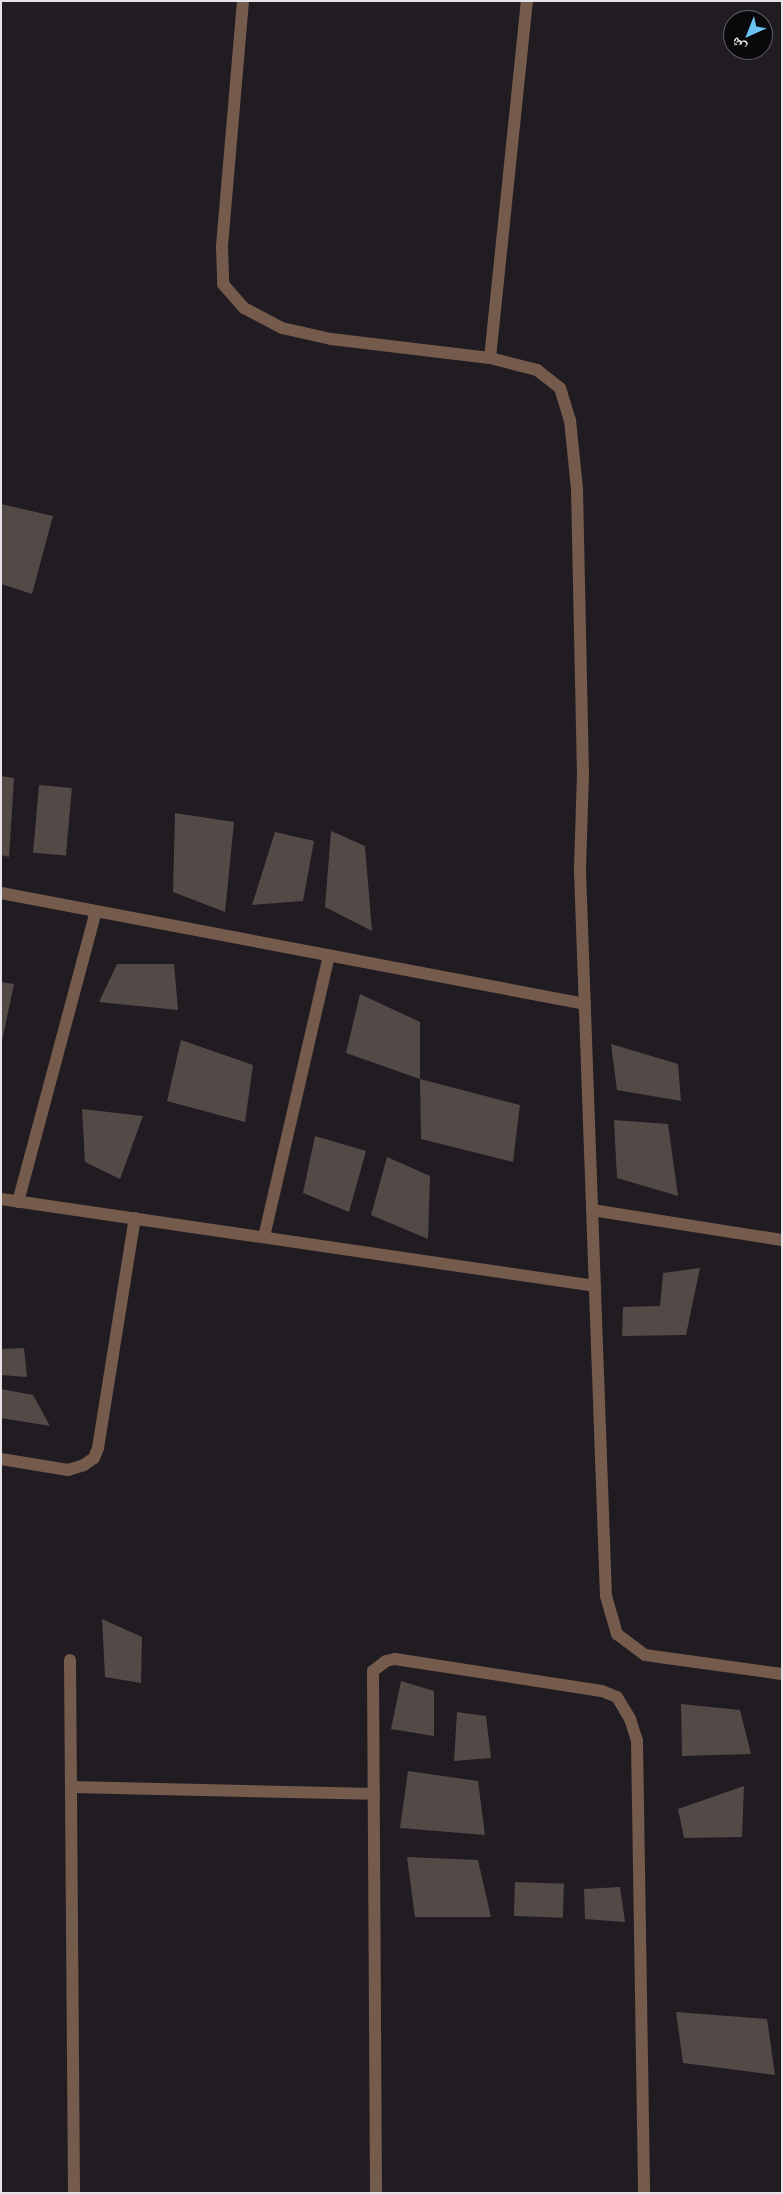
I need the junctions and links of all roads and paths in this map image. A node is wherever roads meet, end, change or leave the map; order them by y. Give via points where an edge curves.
1 (243, 1) edge
2 (527, 1) edge
3 (490, 358) junction
4 (1, 893) edge
5 (96, 911) junction
6 (329, 956) junction
7 (585, 1004) junction
8 (1, 1199) edge
9 (18, 1202) junction
10 (592, 1210) junction
11 (135, 1218) junction
12 (264, 1237) junction
13 (782, 1240) edge
14 (595, 1286) junction
15 (1, 1459) edge
16 (70, 1660) dead end
17 (782, 1674) edge
18 (71, 1787) junction
19 (374, 1794) junction
20 (74, 2193) edge
21 (376, 2193) edge
22 (644, 2193) edge

1 - 3 street via 222,247 224,284 244,308 282,328 331,339
2 - 3 street
3 - 7 street via 537,370 560,388 570,420 577,489 583,772 580,871
4 - 5 street
5 - 6 street
5 - 9 street
6 - 7 street
6 - 12 street
7 - 10 street
8 - 9 street
9 - 11 street
10 - 13 street
10 - 14 street
11 - 12 street
11 - 15 street via 94,1458 68,1470
12 - 14 street
14 - 17 street via 606,1596 617,1634 645,1655
16 - 18 street
18 - 19 street
18 - 20 street
19 - 21 street
19 - 22 street via 373,1671 386,1661 395,1659 602,1691 616,1698 624,1707 637,1741

